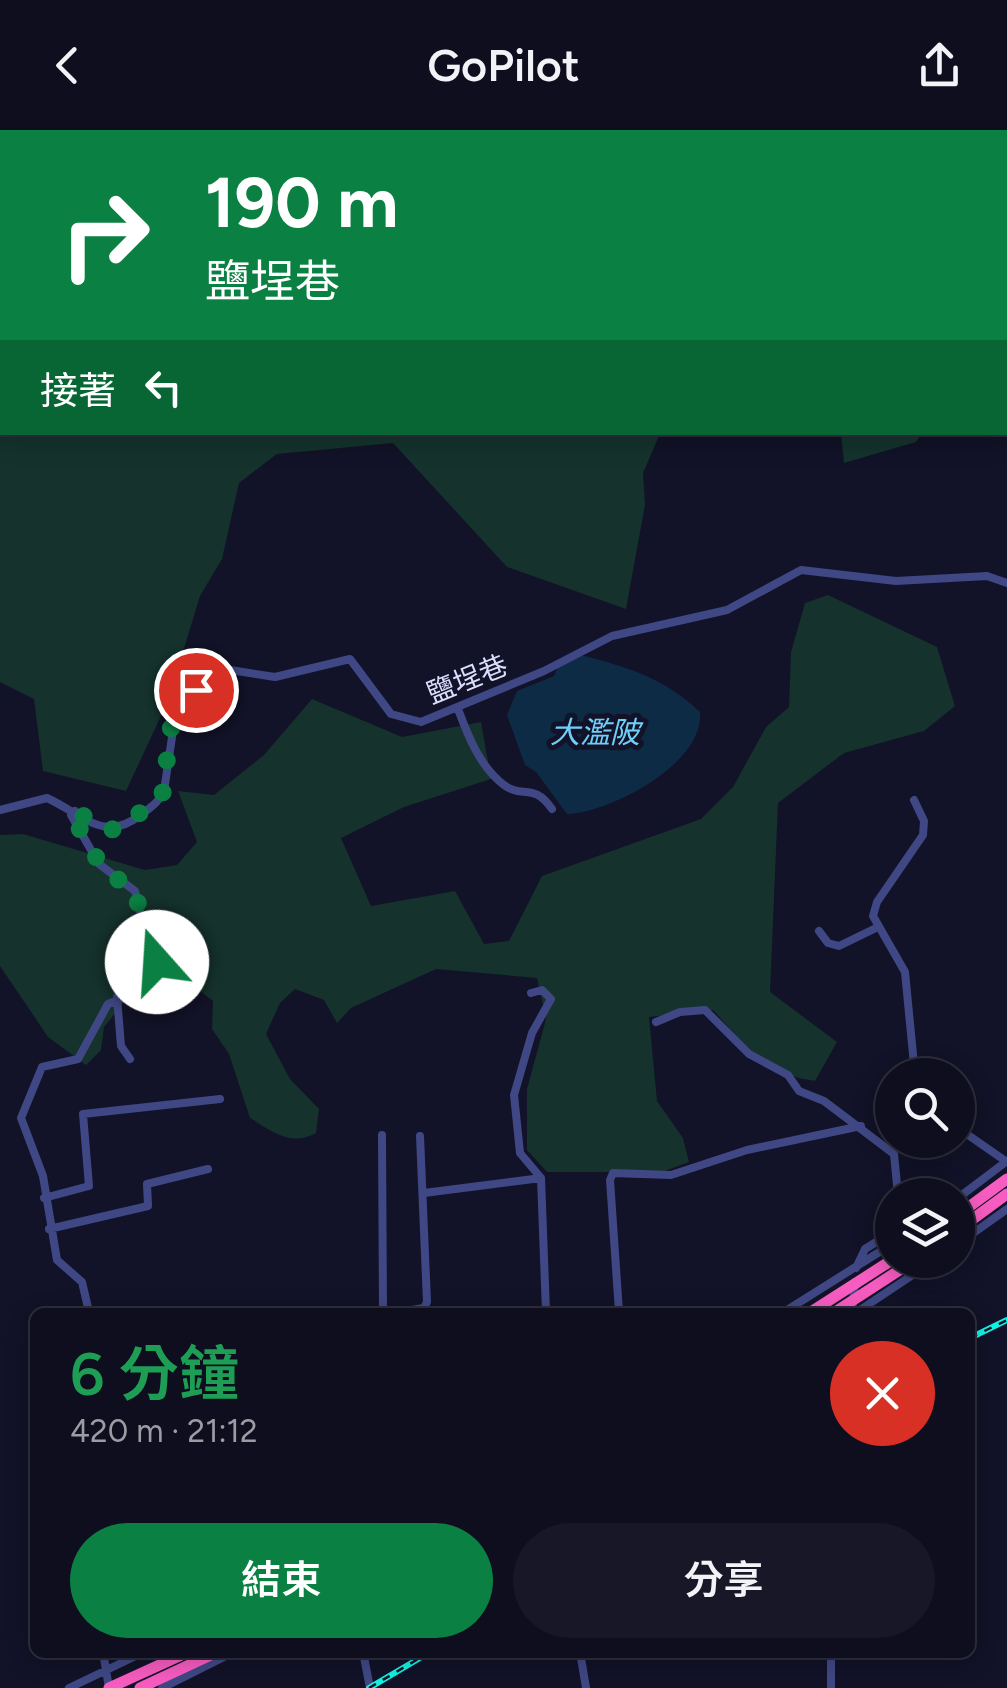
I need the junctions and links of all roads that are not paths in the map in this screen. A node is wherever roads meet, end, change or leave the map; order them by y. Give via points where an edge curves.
1 (1007, 583) edge
2 (458, 709) junction
3 (914, 800) dead end
4 (552, 809) dead end
5 (0, 810) edge
6 (76, 811) junction
7 (876, 928) junction
8 (820, 931) dead end
9 (531, 993) dead end
10 (117, 997) junction
11 (656, 1022) dead end
12 (913, 1058) edge
13 (130, 1059) dead end
14 (220, 1098) dead end
15 (861, 1126) junction
16 (382, 1136) dead end
17 (420, 1136) dead end
18 (975, 1140) edge
19 (1007, 1162) edge
20 (208, 1169) dead end
21 (542, 1178) junction
22 (896, 1178) edge
23 (1007, 1179) edge
24 (975, 1186) edge
25 (424, 1193) junction
26 (1007, 1194) edge
27 (44, 1198) junction
28 (975, 1203) edge
29 (1007, 1209) edge
30 (975, 1218) edge
31 (49, 1229) junction
32 (975, 1232) edge
33 (875, 1242) edge
34 (875, 1255) edge
35 (856, 1267) junction
36 (875, 1271) edge
37 (887, 1278) edge
38 (907, 1278) edge
39 (88, 1308) edge
40 (382, 1308) edge
41 (417, 1308) edge
42 (546, 1308) edge
43 (619, 1308) edge
44 (790, 1308) edge
45 (817, 1308) edge
46 (840, 1308) edge
47 (855, 1308) edge
48 (861, 1308) edge
49 (104, 1658) edge
50 (132, 1658) edge
51 (175, 1658) edge
52 (204, 1658) edge
53 (222, 1658) edge
54 (364, 1658) edge
55 (581, 1658) edge
56 (832, 1658) edge
57 (106, 1671) junction
58 (69, 1688) edge
59 (109, 1688) edge
60 (140, 1688) edge
61 (162, 1688) edge
62 (370, 1688) edge
63 (586, 1688) edge
64 (831, 1688) edge

1 - 2 street, 鹽埕巷 via 801,570 727,610 612,636
2 - 4 street via 473,747 502,783 536,791
2 - 6 street, 鹽埕巷 via 421,722 400,719 384,708 350,660 275,677 225,670 174,717 159,801 116,830
3 - 7 street via 923,835 874,908
5 - 6 street, 鹽埕巷 via 42,798
6 - 10 street via 71,814 99,864 135,891 160,951 140,991
7 - 8 street via 838,946
7 - 12 street via 904,972
9 - 21 street via 542,990 550,999 521,1066 514,1110 520,1153
10 - 13 street via 121,1046
10 - 27 street via 78,1059 42,1067 20,1118 43,1176
11 - 15 street via 706,1010 749,1054
14 - 27 street via 83,1114 90,1186
15 - 22 street via 894,1154
15 - 43 street via 747,1150 671,1175 613,1172
16 - 40 street
17 - 25 street
18 - 19 street
19 - 24 street
20 - 31 street via 147,1184 148,1206
21 - 25 street
21 - 42 street
23 - 28 highway
25 - 41 street via 426,1306
26 - 30 highway
27 - 31 street
29 - 32 street
31 - 39 street via 57,1260 84,1286
33 - 35 street
34 - 35 street
35 - 44 street
35 - 47 street
36 - 45 highway
37 - 46 highway
38 - 48 street
49 - 57 street
50 - 57 street
51 - 59 highway
52 - 60 highway
53 - 61 street
54 - 62 street
55 - 63 street
56 - 64 street
57 - 58 street
57 - 59 street

